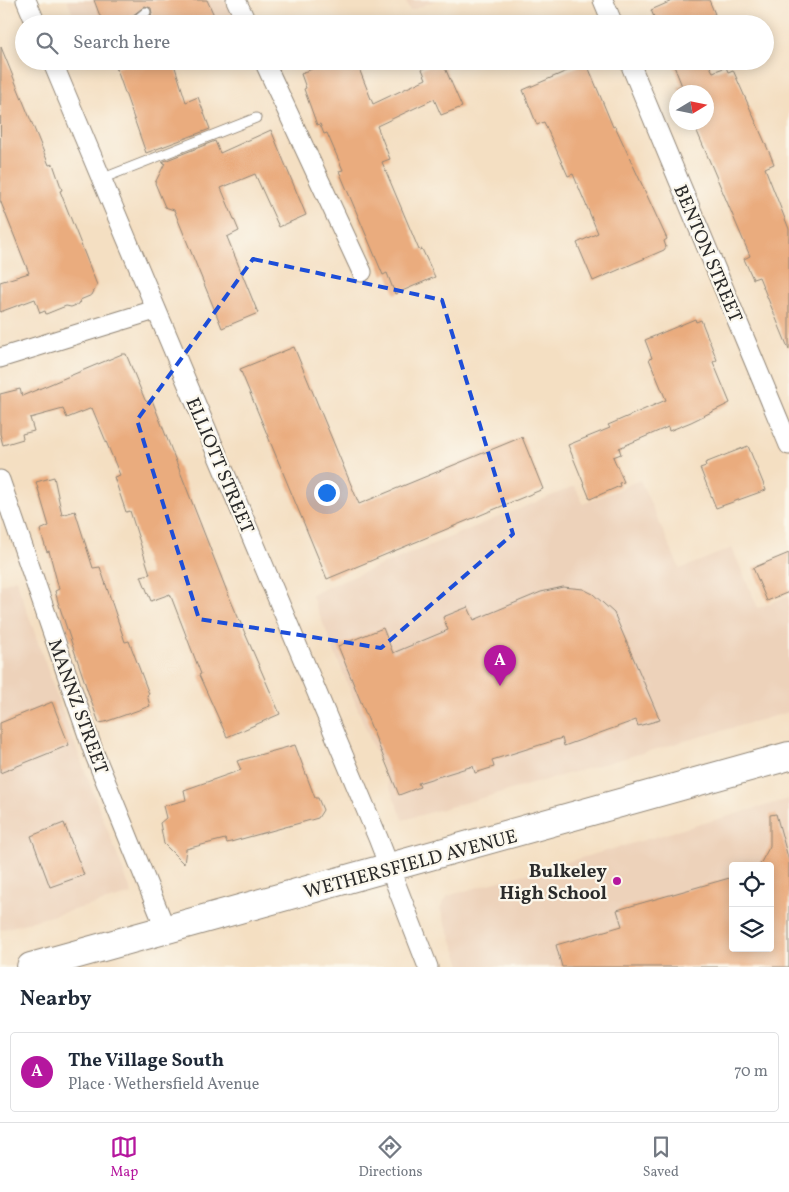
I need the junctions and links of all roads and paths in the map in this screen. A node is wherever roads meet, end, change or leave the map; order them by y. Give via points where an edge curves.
1 (26, 0) edge
2 (236, 0) edge
3 (603, 0) edge
4 (146, 12) dead end
5 (32, 15) edge
6 (142, 15) edge
7 (243, 15) edge
8 (609, 15) edge
9 (56, 70) edge
10 (268, 70) edge
11 (633, 70) edge
12 (256, 118) dead end
13 (101, 179) junction
14 (362, 272) dead end
15 (155, 310) junction
16 (0, 358) edge
17 (789, 445) edge
18 (0, 480) edge
19 (789, 756) edge
20 (390, 869) junction
21 (166, 930) junction
22 (31, 967) edge
23 (428, 967) edge

1 - 5 street
2 - 7 street
3 - 8 street
4 - 6 lane
9 - 13 street, ELLIOTT STREET
10 - 14 street
11 - 17 street, BENTON STREET
12 - 13 lane
13 - 15 street, ELLIOTT STREET
15 - 16 street
15 - 20 street, ELLIOTT STREET
18 - 21 street, MANNZ STREET via 94,753
19 - 20 main road, WETHERSFIELD AVENUE
20 - 21 main road, WETHERSFIELD AVENUE
20 - 23 street, ELLIOTT STREET
21 - 22 main road, WETHERSFIELD AVENUE

